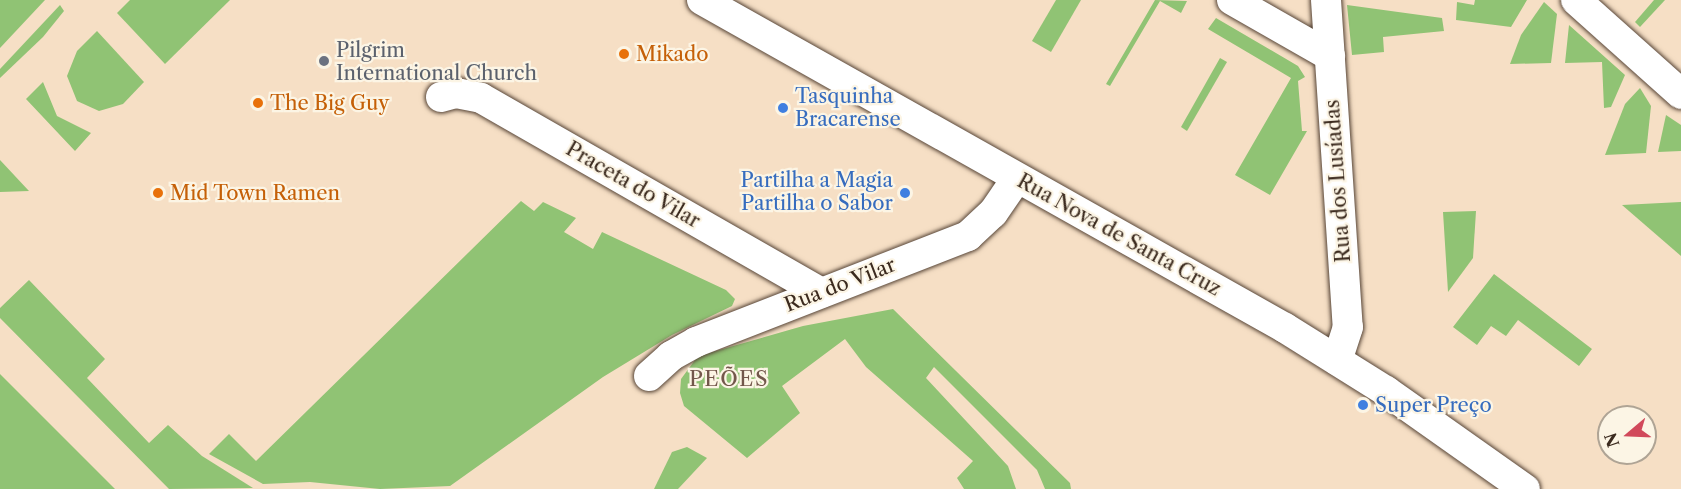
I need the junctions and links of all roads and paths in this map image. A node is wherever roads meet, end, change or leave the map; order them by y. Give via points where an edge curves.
1 (702, 0) edge
2 (1232, 0) edge
3 (1326, 0) edge
4 (1576, 0) edge
5 (1330, 56) junction
6 (1681, 94) edge
7 (441, 96) dead end
8 (1017, 178) junction
9 (821, 293) junction
10 (1337, 360) junction
11 (650, 376) dead end
12 (1525, 489) edge

1 - 8 street, Rua Nova de Santa Cruz
2 - 5 street
3 - 5 street, Rua dos Lusíadas
4 - 6 street
5 - 10 street, Rua dos Lusíadas via 1348,327
7 - 9 street, Praceta do Vilar via 456,93 481,98
8 - 9 street, Rua do Vilar via 993,213 968,236
8 - 10 street, Rua Nova de Santa Cruz
9 - 11 street, Rua do Vilar via 696,342 671,356
10 - 12 street, Rua Nova de Santa Cruz

